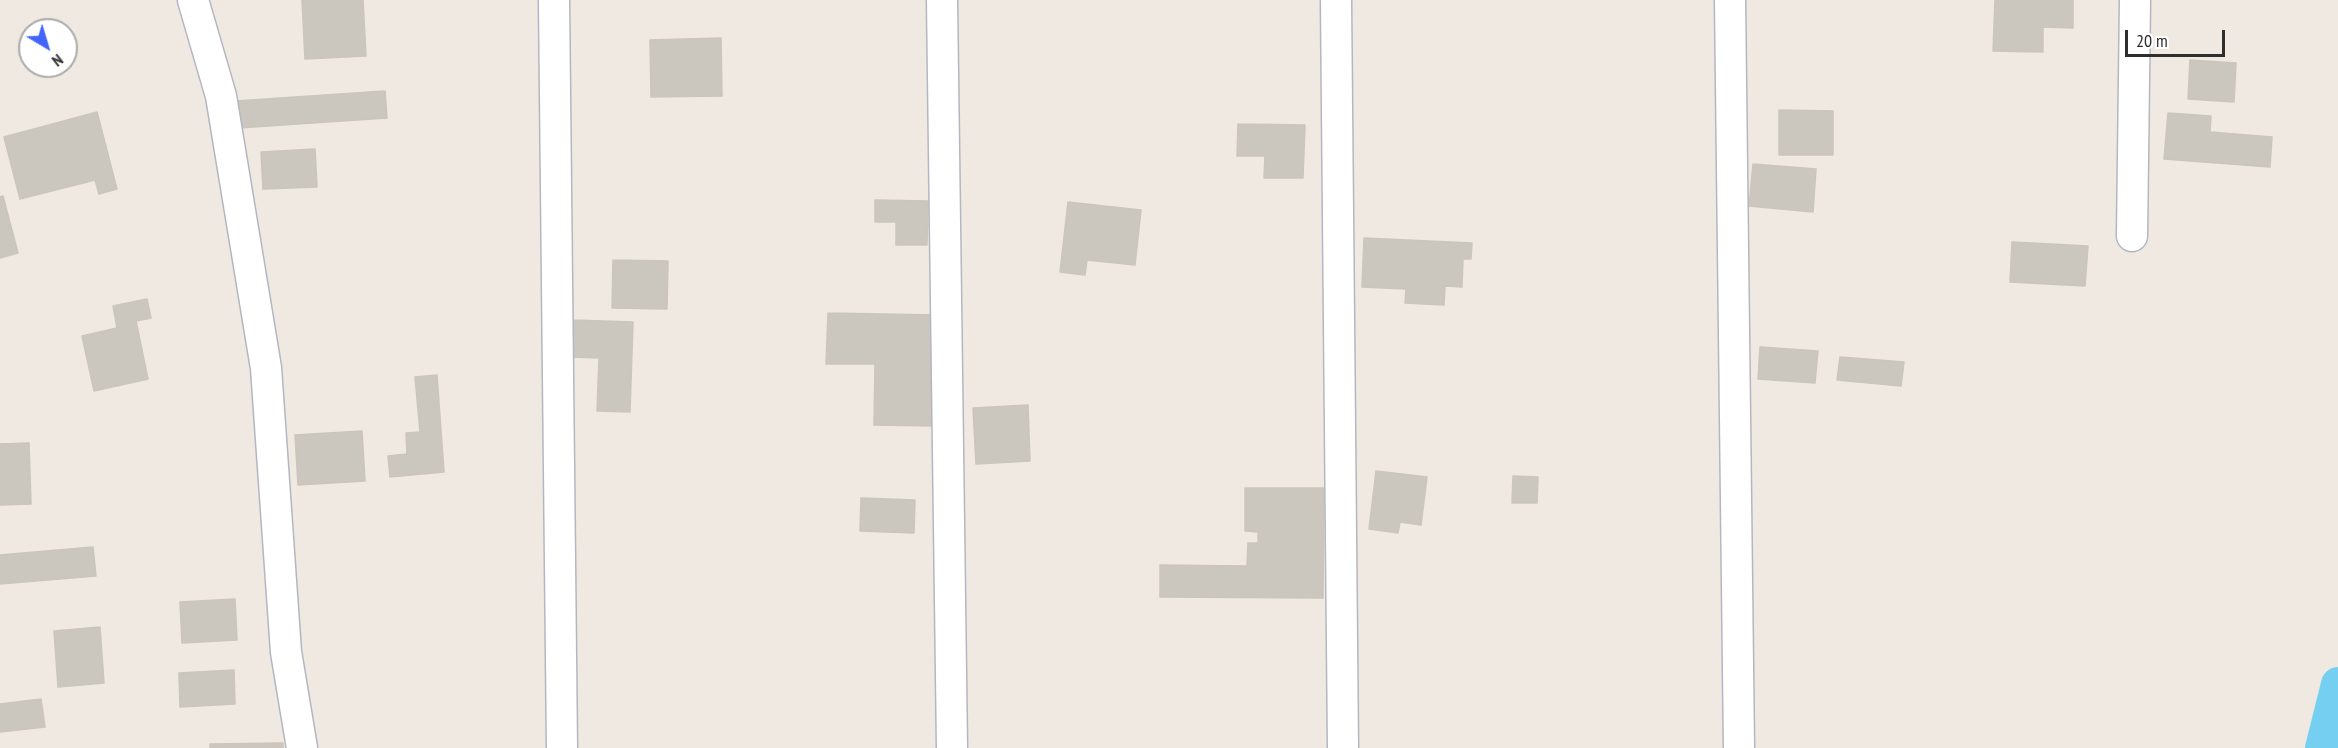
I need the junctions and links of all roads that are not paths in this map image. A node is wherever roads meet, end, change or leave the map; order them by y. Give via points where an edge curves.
1 (193, 0) edge
2 (554, 0) edge
3 (942, 0) edge
4 (1336, 0) edge
5 (1730, 0) edge
6 (2135, 0) edge
7 (2132, 236) dead end
8 (302, 748) edge
9 (562, 748) edge
10 (952, 748) edge
11 (1343, 748) edge
12 (1739, 748) edge

1 - 8 street via 221,96 266,368 286,652
2 - 9 street
3 - 10 street
4 - 11 street
5 - 12 street
6 - 7 street

